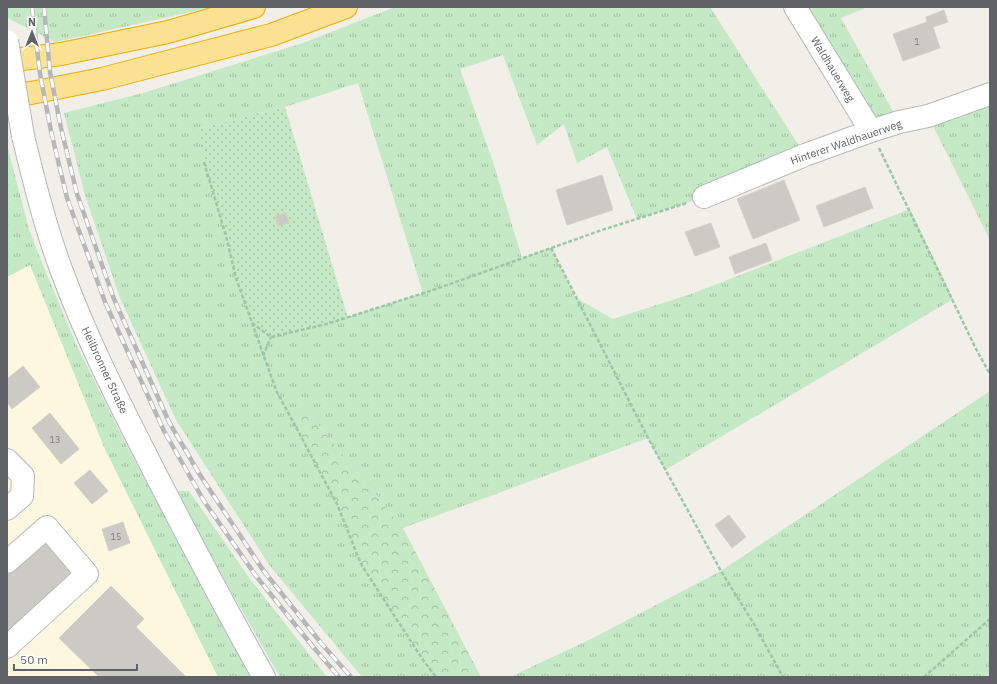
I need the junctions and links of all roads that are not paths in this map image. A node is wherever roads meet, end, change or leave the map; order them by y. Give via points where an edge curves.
1 (254, 7) edge
2 (346, 7) edge
3 (795, 7) edge
4 (7, 41) edge
5 (7, 61) edge
6 (990, 94) edge
7 (7, 95) edge
8 (871, 131) junction
9 (704, 197) road end
10 (7, 460) edge
11 (7, 509) edge
12 (7, 562) edge
13 (7, 647) edge
14 (264, 677) edge

1 - 5 highway via 168,32 61,54
2 - 7 highway via 271,35 110,77
3 - 8 street, Waldhauerweg
4 - 14 street, Heilbronner Straße, bridge via 23,136 42,214 62,270 98,357 139,441 218,596
6 - 8 street, Hinterer Waldhauerweg via 928,116
8 - 9 street, Hinterer Waldhauerweg
10 - 11 street via 23,476 22,496
12 - 13 street via 47,527 87,574

